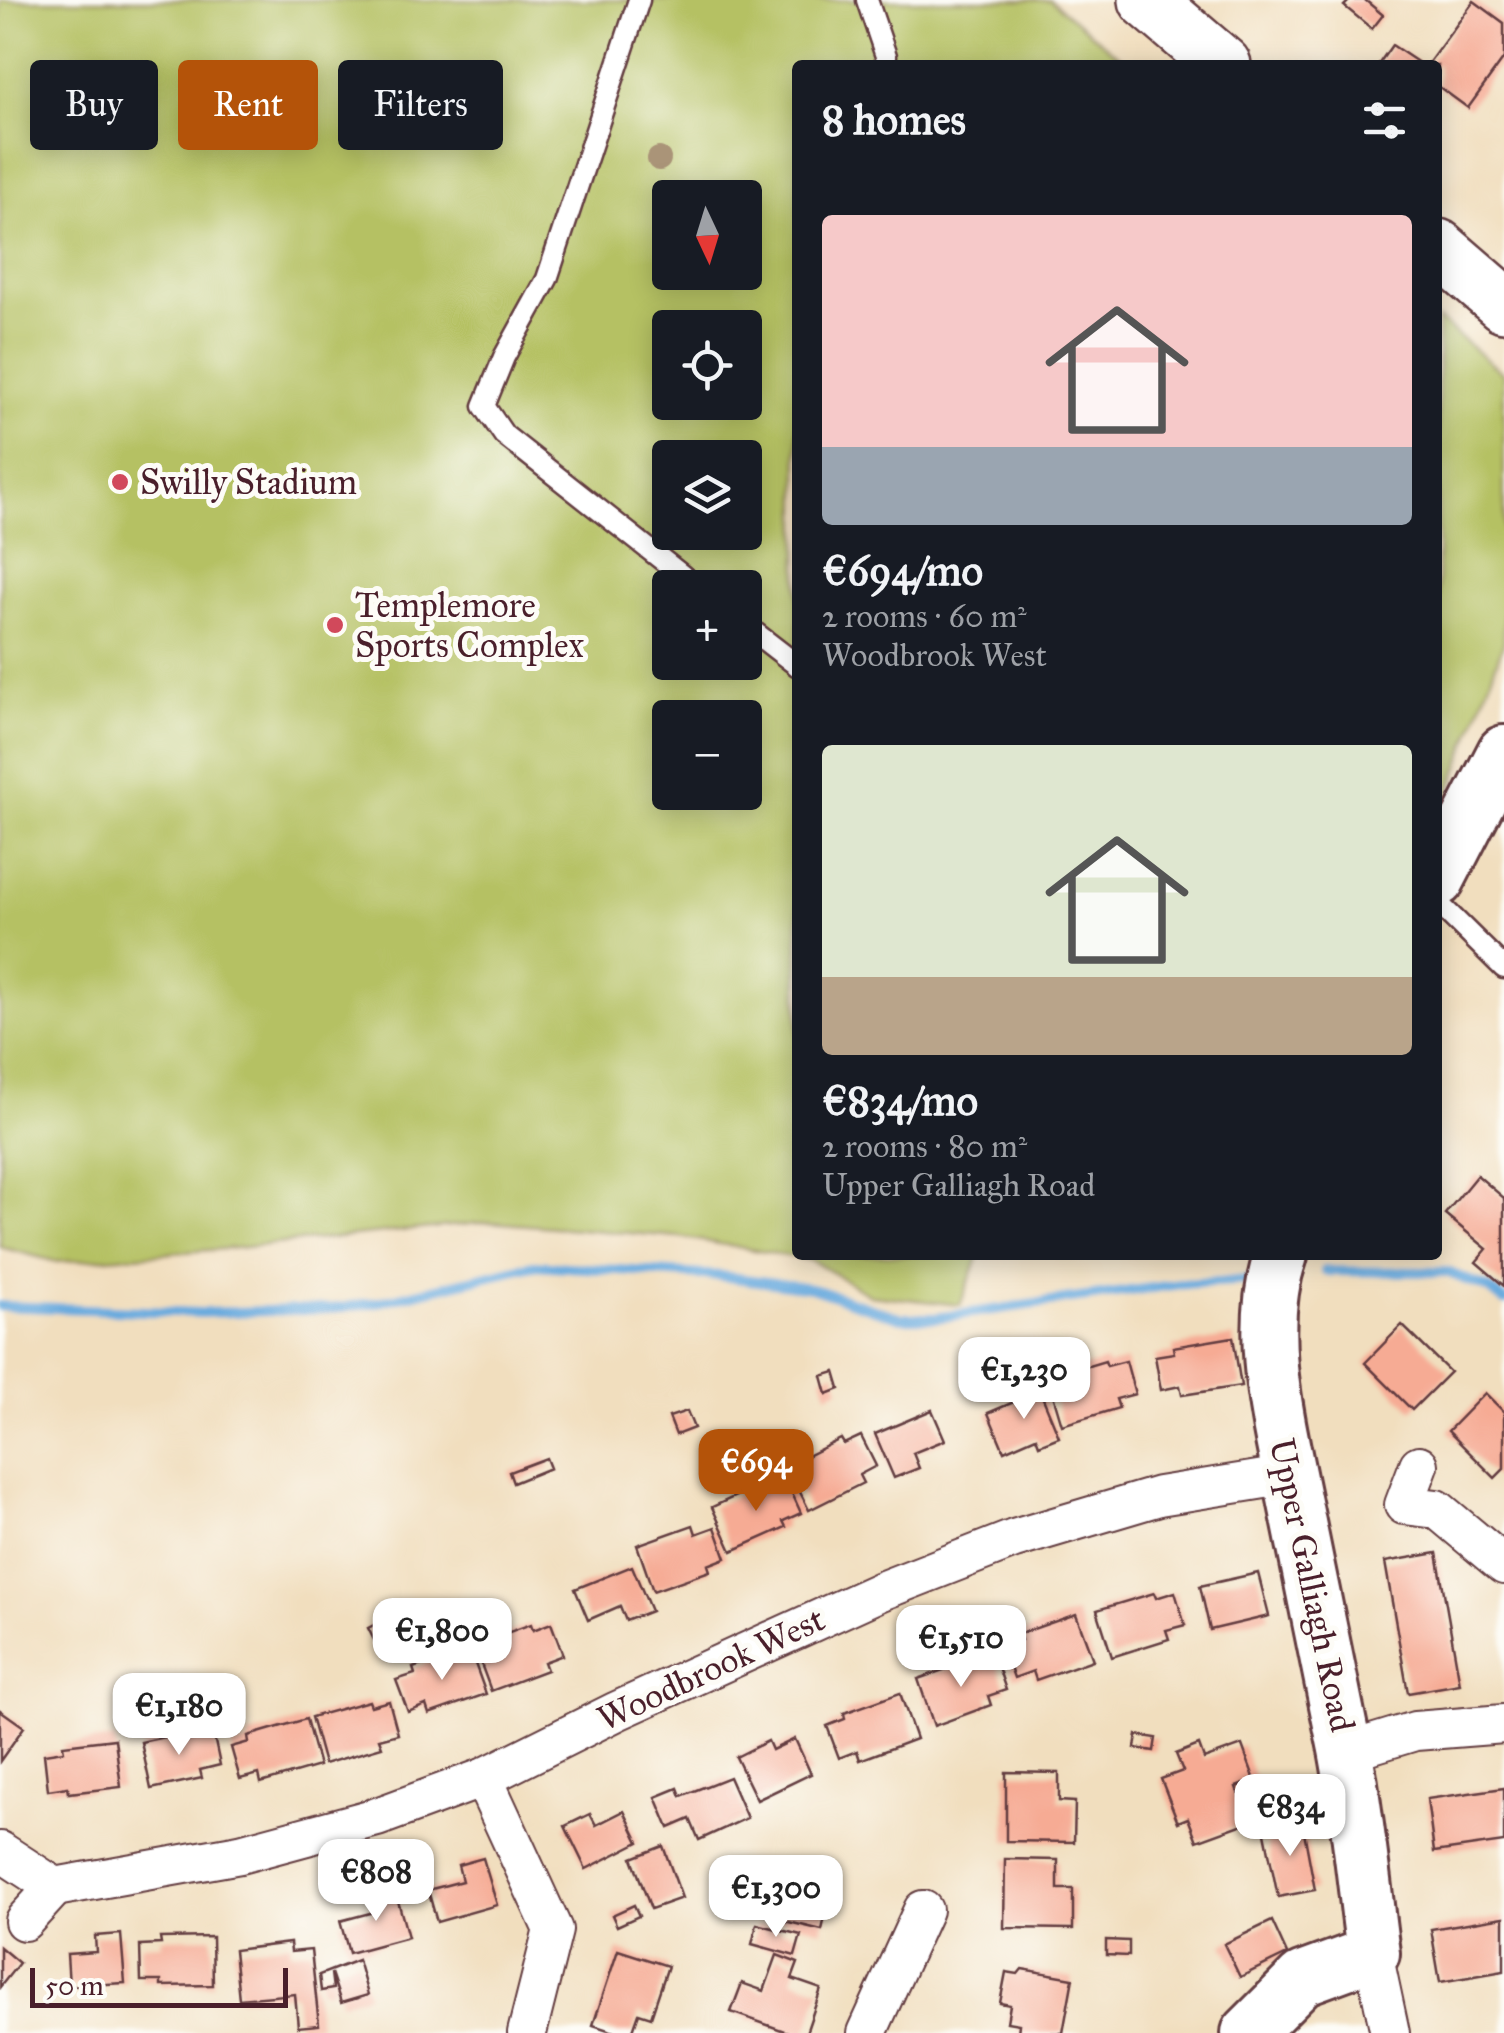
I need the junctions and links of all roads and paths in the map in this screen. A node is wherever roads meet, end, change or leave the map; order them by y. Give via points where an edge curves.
1 (640, 0) edge
2 (867, 0) edge
3 (1147, 0) edge
4 (886, 56) dead end
5 (1218, 60) edge
6 (1442, 251) edge
7 (1504, 304) edge
8 (675, 570) edge
9 (762, 638) edge
10 (792, 661) edge
11 (1504, 752) edge
12 (1442, 872) edge
13 (1442, 907) edge
14 (1504, 968) edge
15 (1278, 1260) edge
16 (1419, 1465) dead end
17 (1290, 1476) junction
18 (1504, 1566) edge
19 (1504, 1724) edge
20 (1346, 1752) junction
21 (484, 1778) junction
22 (0, 1851) edge
23 (55, 1887) junction
24 (924, 1910) dead end
25 (24, 1920) dead end
26 (1373, 1954) junction
27 (526, 2033) edge
28 (868, 2033) edge
29 (1248, 2033) edge
30 (1390, 2033) edge

1 - 8 lane via 547,279 484,406 504,435
2 - 4 lane
3 - 5 highway
6 - 7 highway
9 - 10 lane
11 - 12 street
13 - 14 lane
15 - 17 street, Upper Galliagh Road via 1272,1278 1272,1366
16 - 18 street via 1404,1506 1437,1509
17 - 20 street, Upper Galliagh Road
17 - 21 street, Woodbrook West via 1159,1496 1014,1538 881,1591
19 - 20 street via 1415,1731
20 - 26 street, Upper Galliagh Road
21 - 23 street, Woodbrook West via 377,1818 240,1854
21 - 27 street via 553,1930
22 - 23 street
23 - 25 street
24 - 28 street
26 - 29 street via 1302,1979
26 - 30 street, Upper Galliagh Road

